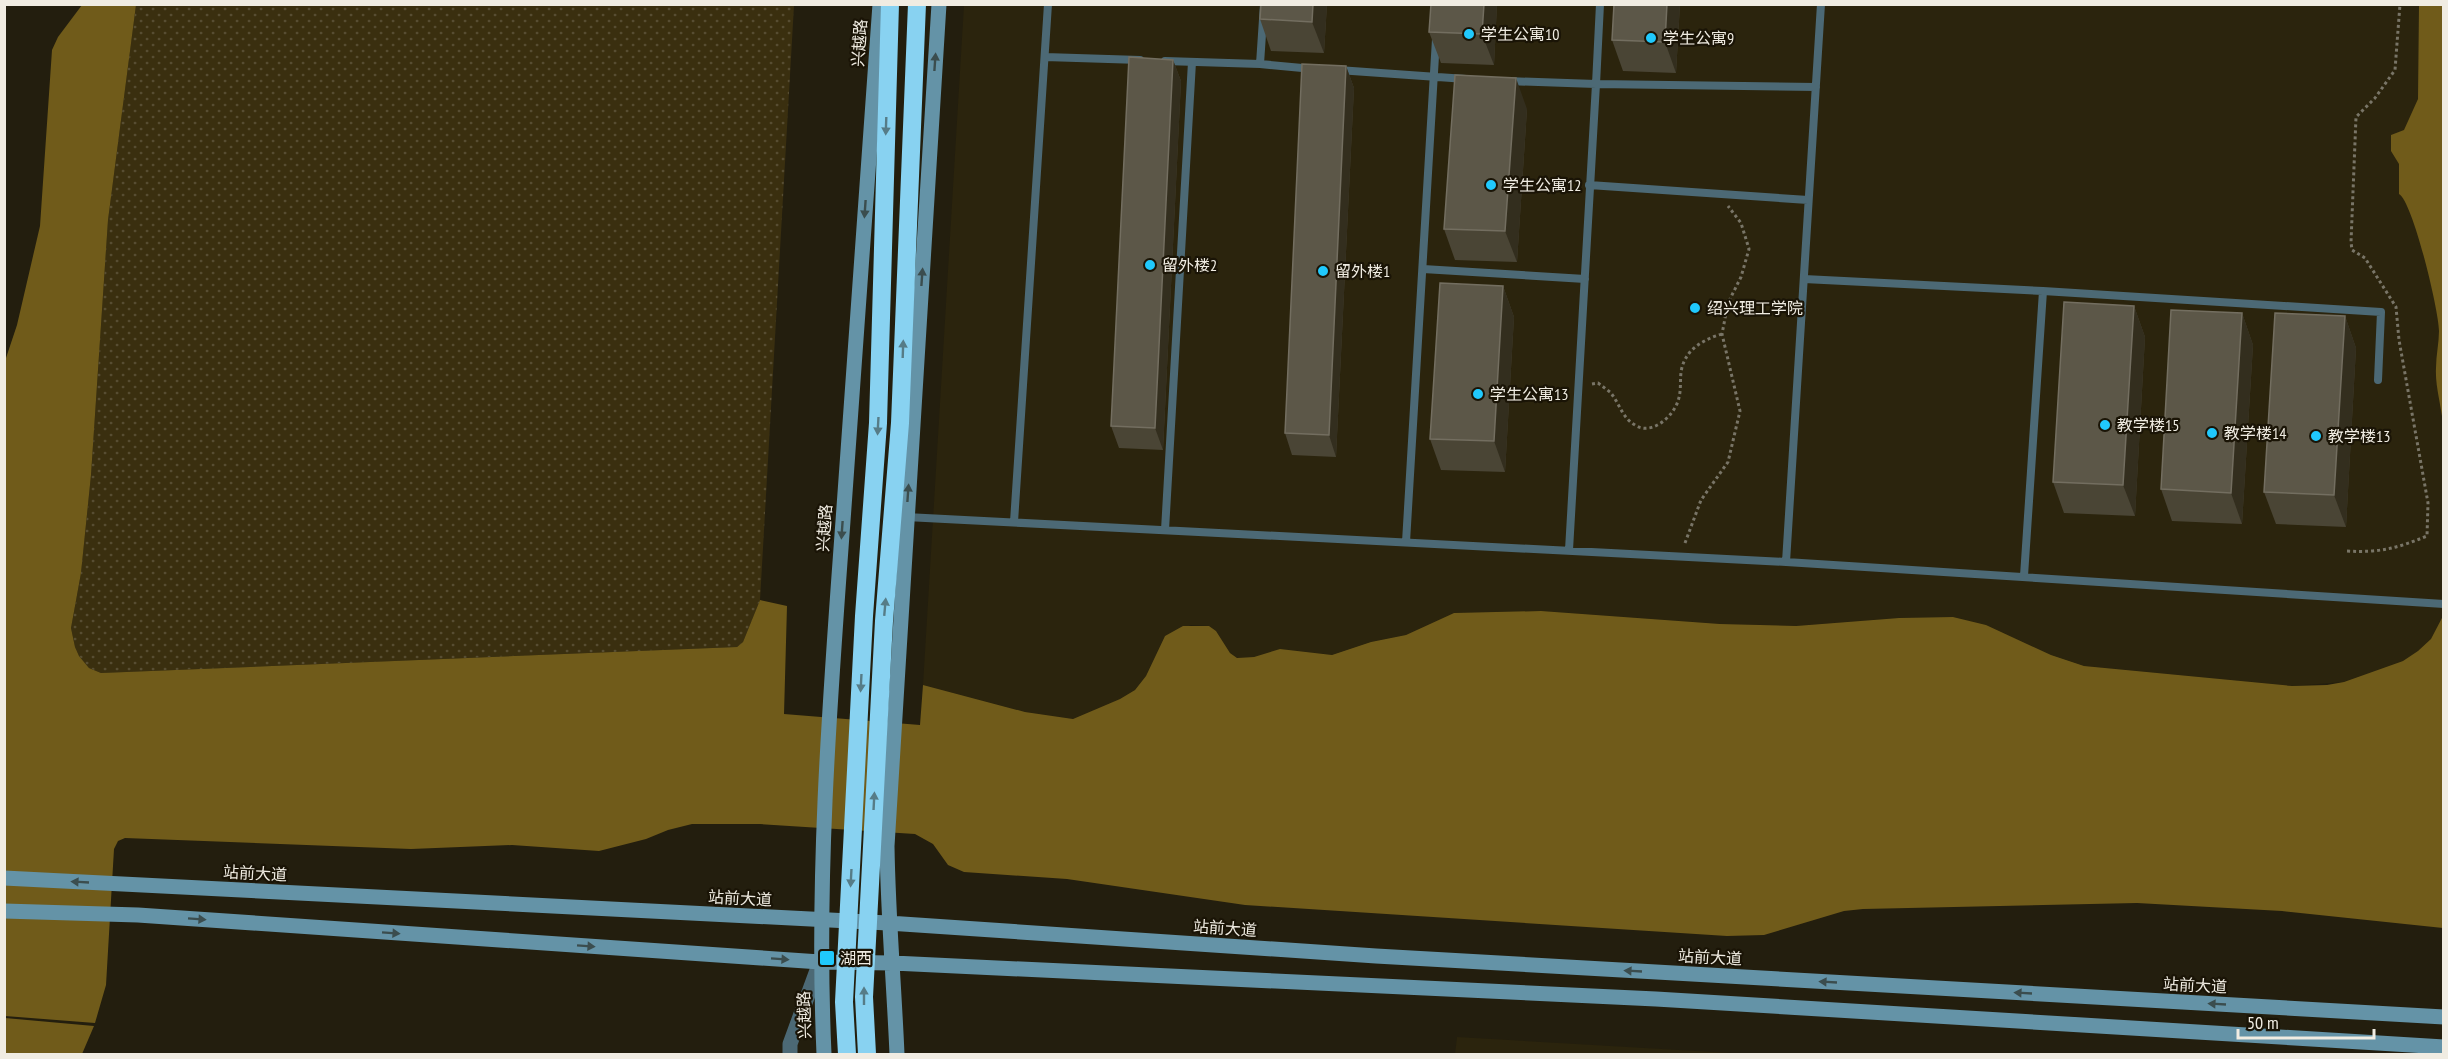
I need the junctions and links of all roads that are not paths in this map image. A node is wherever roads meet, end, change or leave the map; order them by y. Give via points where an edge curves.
1 (880, 4) edge
2 (890, 4) edge
3 (917, 4) edge
4 (939, 4) edge
5 (1048, 4) edge
6 (1264, 4) edge
7 (1600, 4) edge
8 (1821, 4) edge
9 (1437, 26) edge
10 (1045, 57) junction
11 (1147, 60) edge
12 (1158, 61) edge
13 (1192, 62) junction
14 (1260, 64) junction
15 (1318, 69) edge
16 (1330, 70) edge
17 (1434, 78) junction
18 (1480, 80) edge
19 (1492, 80) edge
20 (1596, 84) junction
21 (1816, 87) junction
22 (1589, 185) junction
23 (1808, 200) junction
24 (1423, 269) junction
25 (1585, 279) junction
26 (1804, 279) junction
27 (2043, 291) junction
28 (2378, 380) dead end
29 (906, 517) junction
30 (1014, 522) junction
31 (1165, 530) junction
32 (1406, 542) junction
33 (1569, 550) junction
34 (1786, 562) junction
35 (2024, 576) junction
36 (2444, 604) edge
37 (4, 878) edge
38 (4, 911) edge
39 (820, 920) junction
40 (888, 923) junction
41 (820, 962) junction
42 (893, 963) junction
43 (2444, 1017) edge
44 (2444, 1047) edge
45 (790, 1054) edge
46 (824, 1054) edge
47 (847, 1054) edge
48 (867, 1054) edge
49 (897, 1054) edge

1 -> 39 main road, 兴越路 via 837,596
2 -> 47 highway via 878,423 844,1002
48 -> 3 highway via 864,997 884,621 900,423
29 -> 4 main road
5 - 10 lane
6 - 14 lane
7 - 20 lane
8 - 21 lane
9 - 17 lane
10 - 11 lane
10 - 30 lane
12 - 13 lane
13 - 14 lane
13 - 31 lane
14 - 15 lane
16 - 17 lane
17 - 18 lane
17 - 24 lane
19 - 20 lane
20 - 21 lane
20 - 22 lane
21 - 23 lane
22 - 23 lane
22 - 25 lane
23 - 26 lane
24 - 25 lane
24 - 32 lane
25 - 33 lane
26 - 27 lane
26 - 34 lane
27 - 28 lane via 2381,312
27 - 35 lane
29 - 30 lane
29 - 40 main road via 887,846
30 - 31 lane
31 - 32 lane
32 - 33 lane
33 - 34 lane
34 - 35 lane
35 - 36 lane
39 -> 37 main road, 站前大道
38 -> 41 main road via 138,915
39 - 40 main road, 站前大道
39 - 41 main road, 兴越路
40 - 42 main road
43 -> 40 main road, 站前大道 via 1376,956
41 - 42 main road
41 - 45 street via 790,1044
41 - 46 main road, 兴越路
42 - 44 main road via 1668,1000
42 - 49 main road

